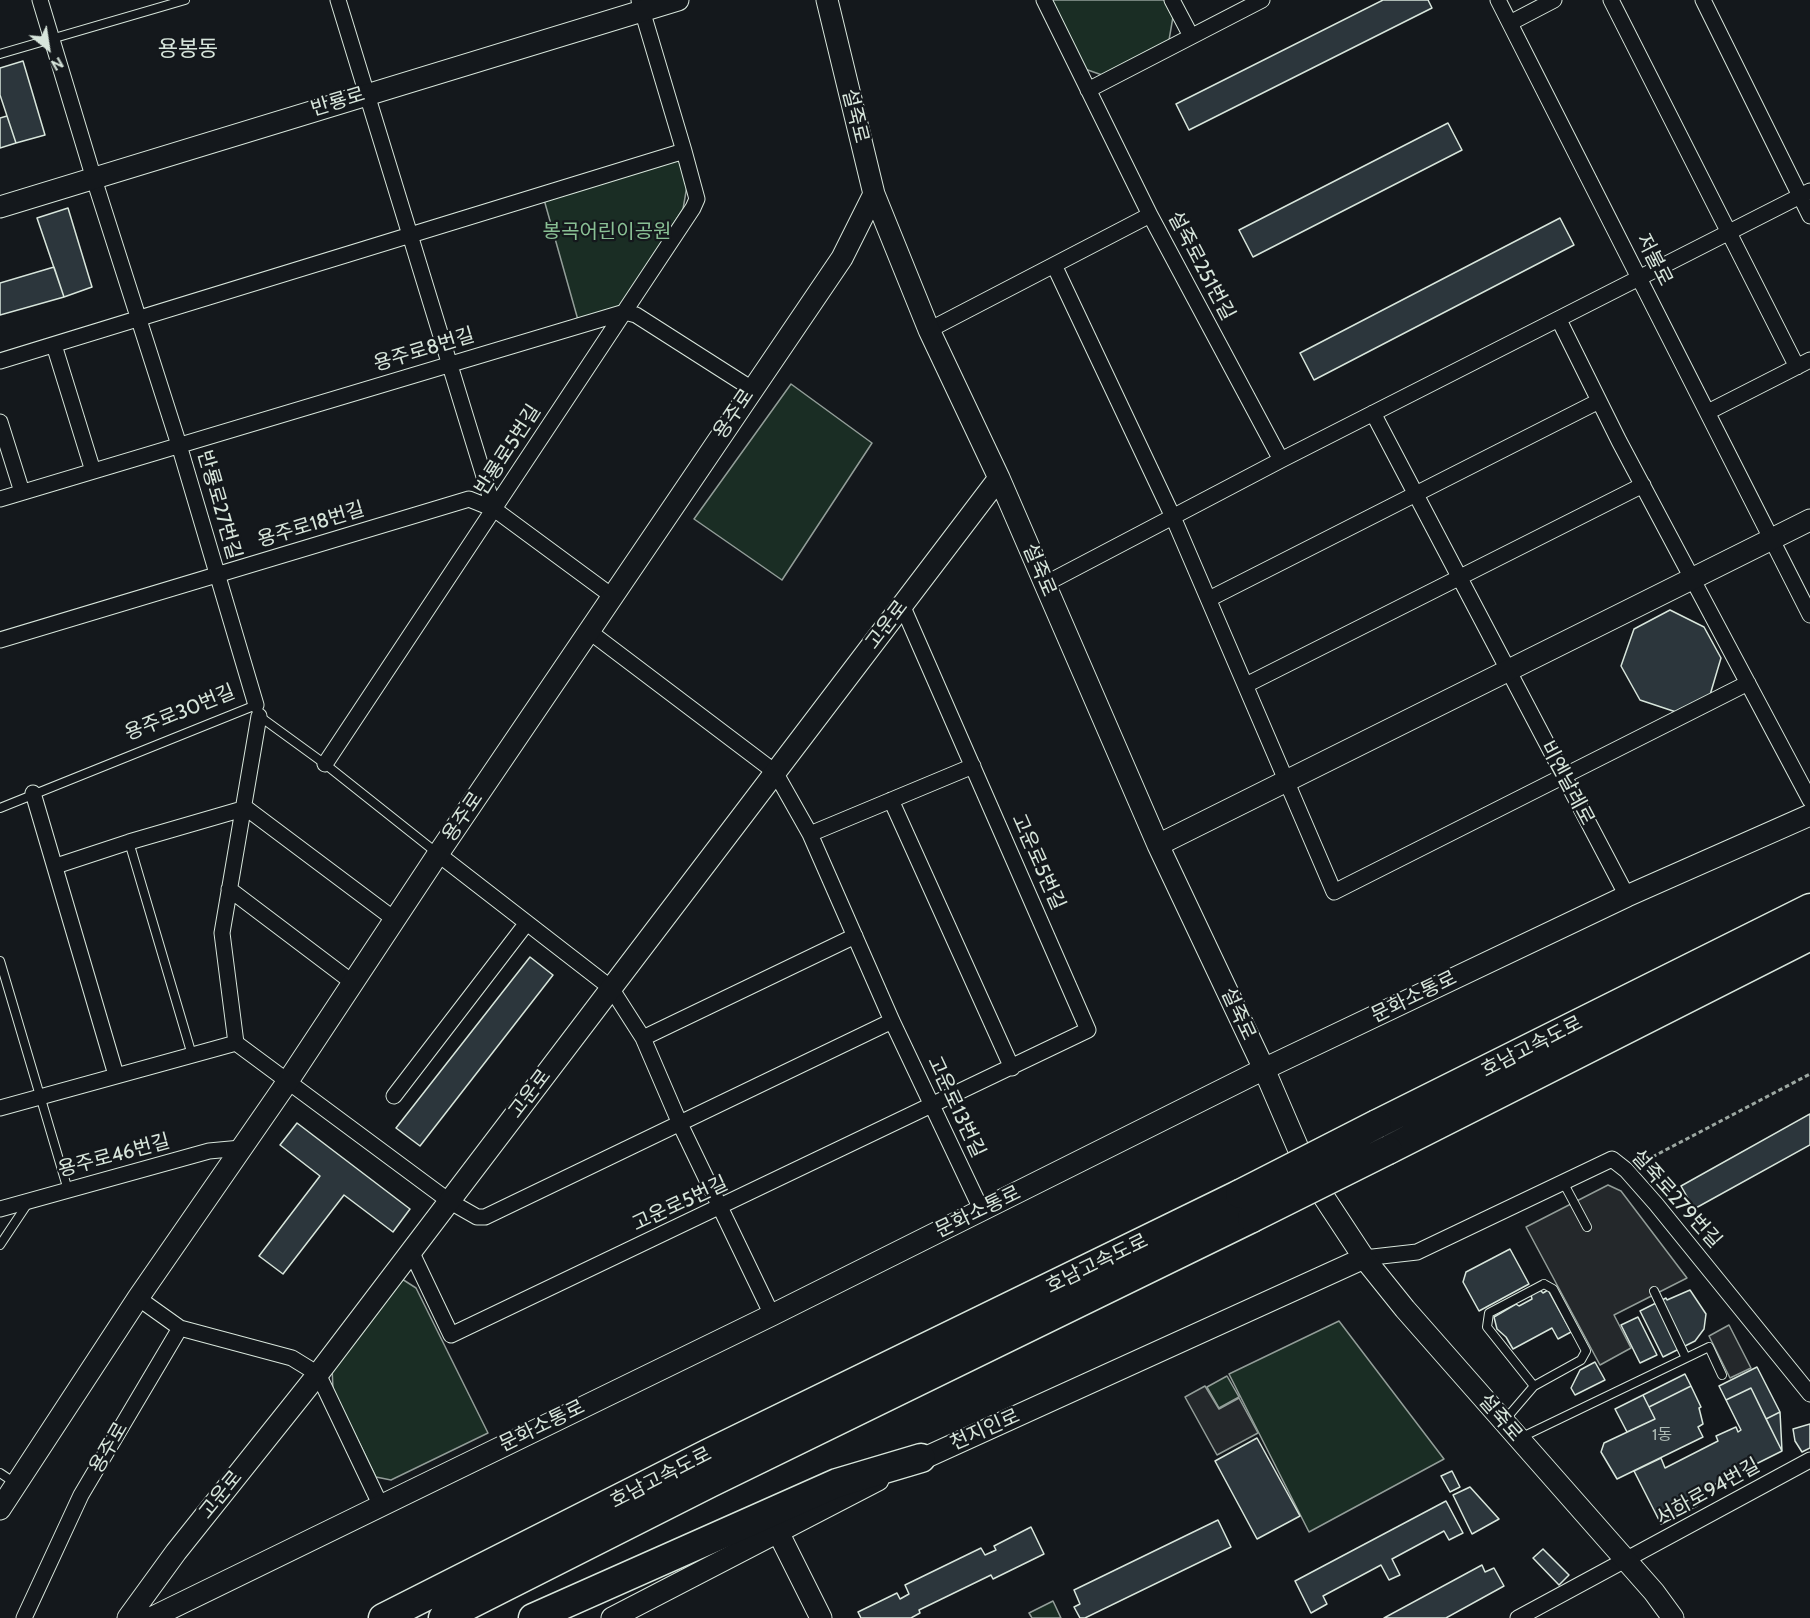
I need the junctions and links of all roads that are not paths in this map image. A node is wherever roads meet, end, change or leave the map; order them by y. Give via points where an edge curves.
1 (40, 0) edge
2 (185, 0) edge
3 (338, 0) edge
4 (678, 0) edge
5 (826, 0) edge
6 (1044, 0) edge
7 (1172, 0) edge
8 (1262, 0) edge
9 (1498, 0) edge
10 (1554, 0) edge
11 (1611, 0) edge
12 (1703, 0) edge
13 (641, 6) edge
14 (1510, 23) junction
15 (1191, 36) junction
16 (52, 40) junction
17 (0, 54) edge
18 (1088, 90) junction
19 (366, 94) junction
20 (684, 151) junction
21 (93, 179) junction
22 (874, 194) junction
23 (1805, 194) edge
24 (0, 207) edge
25 (1150, 215) junction
26 (1810, 216) edge
27 (1728, 232) junction
28 (409, 235) junction
29 (1054, 265) junction
30 (1640, 277) junction
31 (625, 312) junction
32 (138, 317) junction
33 (1559, 320) junction
34 (929, 330) junction
35 (54, 345) junction
36 (0, 361) edge
37 (1804, 363) edge
38 (450, 365) junction
39 (752, 389) junction
40 (1599, 401) junction
41 (1708, 412) junction
42 (1373, 413) junction
43 (0, 422) edge
44 (179, 446) junction
45 (1281, 460) junction
46 (93, 471) junction
47 (999, 478) junction
48 (1642, 485) junction
49 (22, 492) junction
50 (1415, 494) junction
51 (0, 499) edge
52 (494, 509) junction
53 (1173, 517) junction
54 (1810, 520) edge
55 (1773, 539) junction
56 (218, 575) junction
57 (1459, 578) junction
58 (1692, 579) junction
59 (1045, 584) junction
60 (612, 596) junction
61 (1209, 599) junction
62 (903, 605) junction
63 (1810, 615) edge
64 (590, 632) junction
65 (0, 640) edge
66 (1508, 670) junction
67 (1748, 683) junction
68 (1246, 685) junction
69 (258, 711) junction
70 (325, 764) junction
71 (973, 766) junction
72 (775, 772) junction
73 (1564, 776) junction
74 (1287, 782) junction
75 (33, 794) junction
76 (891, 800) junction
77 (1810, 800) edge
78 (0, 808) edge
79 (246, 808) junction
80 (1810, 814) edge
81 (810, 834) junction
82 (129, 842) junction
83 (1158, 845) junction
84 (438, 854) junction
85 (56, 866) junction
86 (229, 888) junction
87 (1627, 896) junction
88 (1810, 908) edge
89 (394, 919) junction
90 (526, 924) junction
91 (855, 936) junction
92 (1810, 936) edge
93 (0, 961) edge
94 (352, 982) junction
95 (611, 988) junction
96 (892, 1021) junction
97 (643, 1038) junction
98 (236, 1043) junction
99 (192, 1055) junction
100 (1012, 1068) junction
101 (1264, 1069) junction
102 (116, 1075) junction
103 (288, 1081) junction
104 (41, 1096) junction
105 (394, 1096) dead end
106 (932, 1106) junction
107 (0, 1108) edge
108 (680, 1124) junction
109 (1382, 1137) junction
110 (241, 1148) junction
111 (1563, 1182) junction
112 (68, 1190) junction
113 (449, 1201) junction
114 (29, 1202) junction
115 (1246, 1206) junction
116 (720, 1208) junction
117 (0, 1209) edge
118 (982, 1211) junction
119 (1587, 1227) dead end
120 (0, 1245) edge
121 (410, 1249) junction
122 (1364, 1258) junction
123 (1654, 1291) dead end
124 (138, 1298) junction
125 (772, 1315) junction
126 (180, 1328) junction
127 (1686, 1358) junction
128 (318, 1374) junction
129 (1722, 1375) dead end
130 (1534, 1386) junction
131 (1810, 1394) edge
132 (1503, 1421) junction
133 (1519, 1439) junction
134 (921, 1458) junction
135 (1810, 1460) edge
136 (8, 1478) edge
137 (380, 1504) junction
138 (0, 1509) edge
139 (778, 1532) junction
140 (1626, 1561) junction
141 (24, 1618) edge
142 (128, 1618) edge
143 (151, 1618) edge
144 (383, 1618) edge
145 (443, 1618) edge
146 (533, 1618) edge
147 (612, 1618) edge
148 (821, 1618) edge
149 (1518, 1618) edge
150 (1673, 1618) edge

1 - 16 street, 반룡로27번길
2 - 16 lane
3 - 19 street
4 - 13 street, 반룡로
5 - 22 street, 설죽로
6 - 18 street, 설죽로251번길
7 - 15 street
8 - 15 street
9 - 14 street, 저불로
10 - 14 street
11 - 27 street
12 - 23 street
13 - 19 street, 반룡로
13 - 20 street, 반룡로5번길
14 - 30 street, 저불로
15 - 18 street
16 - 17 lane
16 - 21 street, 반룡로27번길
18 - 25 street, 설죽로251번길
19 - 21 street, 반룡로
19 - 28 street
20 - 28 street
20 - 31 street, 반룡로5번길 via 697,199
21 - 24 street, 반룡로
21 - 32 street, 반룡로27번길
22 - 34 street, 설죽로
22 - 39 street, 용주로 via 842,258
23 - 26 street
23 - 27 street
25 - 29 street
25 - 45 street, 설죽로251번길
27 - 30 street
27 - 37 street via 1761,297
28 - 32 street
28 - 38 street
29 - 34 street
29 - 53 street
30 - 33 street
30 - 41 street, 저불로
31 - 38 street, 용주로8번길
31 - 39 street via 636,315
31 - 52 street, 반룡로5번길
32 - 35 street
32 - 44 street, 반룡로27번길
33 - 40 street
33 - 42 street
34 - 47 street, 설죽로
35 - 36 street
35 - 46 street
37 - 41 street
38 - 44 street, 용주로8번길
38 - 52 street
39 - 60 street, 용주로
40 - 48 street
40 - 50 street
41 - 55 street, 저불로
42 - 45 street
42 - 50 street
43 - 49 street
44 - 46 street, 용주로8번길
44 - 56 street, 반룡로27번길
45 - 53 street
46 - 49 street, 용주로8번길
47 - 59 street, 설죽로
47 - 62 street, 고운로
48 - 57 street
48 - 58 street
49 - 51 street, 용주로8번길
50 - 57 street, 비엔날레로
50 - 61 street
52 - 56 street, 용주로18번길 via 470,499
52 - 60 street, 용주로18번길
52 - 70 street, 반룡로5번길
53 - 59 street
53 - 61 street
54 - 55 street
55 - 58 street
55 - 63 street, 저불로
56 - 65 street, 용주로18번길
56 - 69 street, 반룡로27번길
57 - 66 street, 비엔날레로
57 - 68 street
58 - 66 street
58 - 67 street
59 - 83 street, 설죽로
60 - 64 street, 용주로
61 - 68 street
62 - 71 street, 고운로5번길
62 - 72 street, 고운로
64 - 72 street
64 - 84 street, 용주로
66 - 73 street, 비엔날레로
66 - 74 street
67 - 73 street
67 - 77 street
68 - 74 street
69 - 70 lane, 용주로30번길
69 - 75 lane, 용주로30번길
69 - 79 street
70 - 84 lane, 용주로30번길
71 - 76 street
71 - 100 street, 고운로5번길 via 1088,1029
72 - 81 street, 고운로13번길
72 - 95 street, 고운로
73 - 74 street via 1334,892
73 - 87 street, 비엔날레로
74 - 83 street
75 - 78 lane, 용주로30번길
75 - 85 street
76 - 81 street
76 - 100 street
79 - 82 street
79 - 86 street
79 - 89 street
80 - 87 street, 문화소통로
81 - 91 street, 고운로13번길
82 - 85 street
82 - 99 lane
83 - 101 street, 설죽로
84 - 89 street, 용주로
84 - 90 street, 용주로
85 - 102 street
86 - 94 street
86 - 98 street via 222,933
87 - 101 street, 문화소통로
88 - 109 highway, 호남고속도로
89 - 94 street, 용주로
90 - 95 street
90 - 105 street
91 - 96 street, 고운로13번길
91 - 97 street
92 - 109 highway, 호남고속도로
93 - 104 lane
94 - 103 street, 용주로
95 - 97 street
95 - 113 street, 고운로
96 - 106 street, 고운로13번길
96 - 108 street
97 - 108 street
98 - 99 street
98 - 103 street
99 - 102 street
100 - 106 street, 고운로5번길
101 - 118 street, 문화소통로
101 - 122 street, 설죽로 via 1310,1176
102 - 104 street
103 - 110 street, 용주로
103 - 113 street
104 - 107 street
104 - 112 lane
106 - 116 street, 고운로5번길
106 - 118 street, 고운로13번길
108 - 113 street via 485,1217
108 - 116 street
109 - 115 highway, 호남고속도로, bridge
110 - 112 street, 용주로46번길 via 209,1151
110 - 124 street, 용주로
111 - 119 lane
111 - 122 street, 설죽로279번길 via 1417,1252
111 - 131 street, 설죽로279번길 via 1612,1159 1626,1170
112 - 114 street, 용주로46번길
113 - 121 street, 고운로
114 - 117 street, 용주로46번길
114 - 120 lane
115 - 144 highway, 호남고속도로 via 706,1454
115 - 145 highway, 호남고속도로
116 - 121 street, 고운로5번길 via 451,1335
116 - 125 street
118 - 125 street, 문화소통로
121 - 128 street, 고운로
122 - 132 street, 설죽로
122 - 134 street, 천지인로
123 - 127 lane
124 - 126 street
124 - 136 street, 용주로
125 - 137 street, 문화소통로
126 - 128 street via 292,1358
126 - 141 street, 용주로 via 81,1496
127 - 129 lane via 1709,1347
127 - 133 lane
128 - 137 street
128 - 142 street, 고운로
130 - 130 lane via 1581,1360 1586,1351 1553,1289 1544,1284 1489,1313 1487,1327
130 - 132 lane
132 - 133 street, 설죽로
133 - 140 street, 설죽로
134 - 139 street, 천지인로
134 - 146 highway via 837,1484
135 - 140 street, 서하로94번길
136 - 138 street, 용주로
137 - 143 street, 문화소통로
139 - 147 street, 천지인로
139 - 148 street
140 - 149 street, 서하로94번길
140 - 150 street, 설죽로

